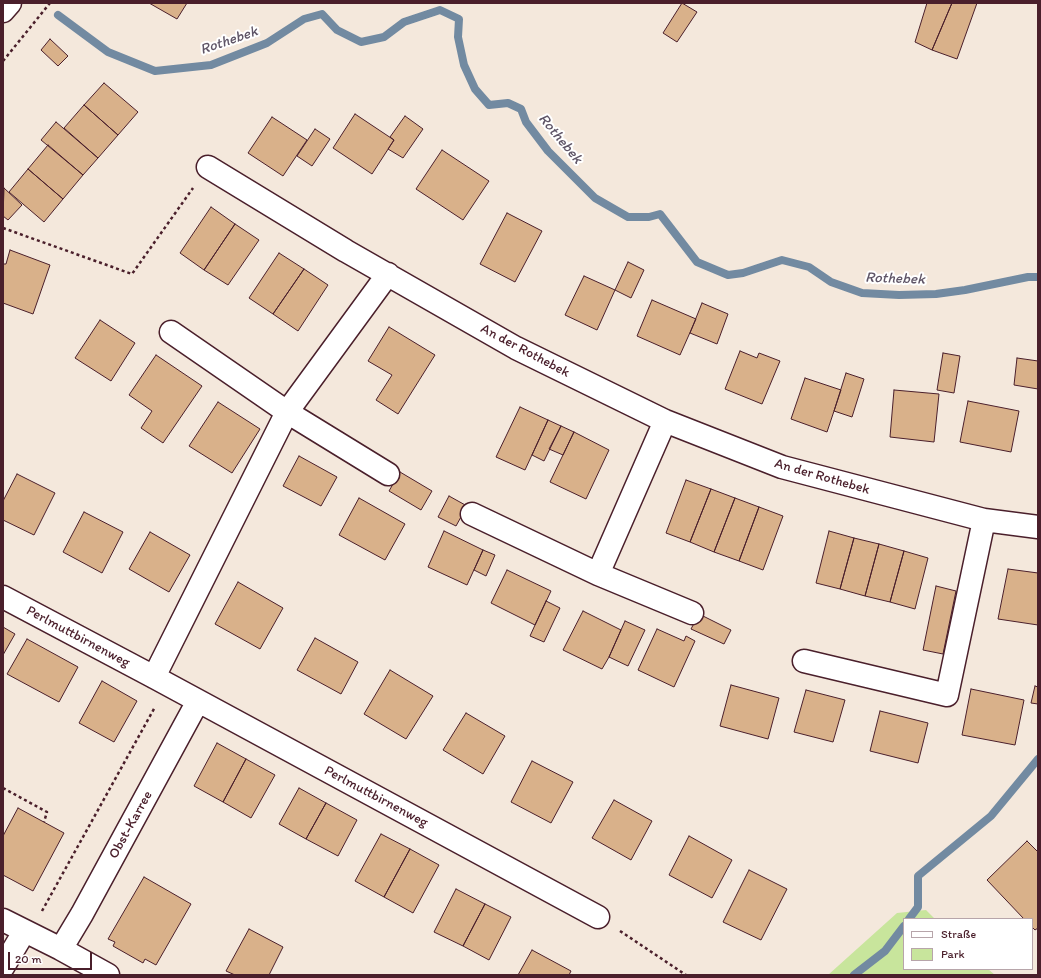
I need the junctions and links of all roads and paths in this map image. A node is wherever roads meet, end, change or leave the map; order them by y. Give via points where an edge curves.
1 (10, 3) edge
2 (50, 3) edge
3 (3, 12) edge
4 (3, 61) edge
5 (208, 167) joint
6 (3, 228) edge
7 (388, 274) junction
8 (170, 332) dead end
9 (287, 412) junction
10 (665, 421) junction
11 (388, 474) dead end
12 (472, 514) dead end
13 (984, 520) junction
14 (1038, 528) edge
15 (598, 574) junction
16 (3, 596) edge
17 (692, 614) dead end
18 (804, 662) dead end
19 (161, 681) junction
20 (198, 701) junction
21 (3, 788) edge
22 (44, 822) dead end
23 (598, 916) dead end
24 (3, 920) edge
25 (27, 933) junction
26 (637, 942) dead end
27 (61, 949) junction
28 (3, 967) edge
29 (108, 975) edge
30 (686, 975) edge

1 - 3 street
2 - 4 path
5 - 6 path via 132,274
5 - 7 street, An der Rothebek
7 - 9 street
7 - 10 street, An der Rothebek via 516,348
8 - 9 street
9 - 11 street
9 - 19 street via 229,528
10 - 13 street, An der Rothebek via 782,467
10 - 15 street
12 - 15 street
13 - 14 street, An der Rothebek
13 - 18 street via 947,695
15 - 17 street
16 - 19 street, Perlmuttbirnenweg
19 - 20 street, Perlmuttbirnenweg
19 - 25 path
20 - 23 street, Perlmuttbirnenweg
20 - 27 street, Obst-Karree
21 - 22 path via 47,812
24 - 25 street
25 - 27 street
25 - 28 street
26 - 30 path
27 - 29 street

